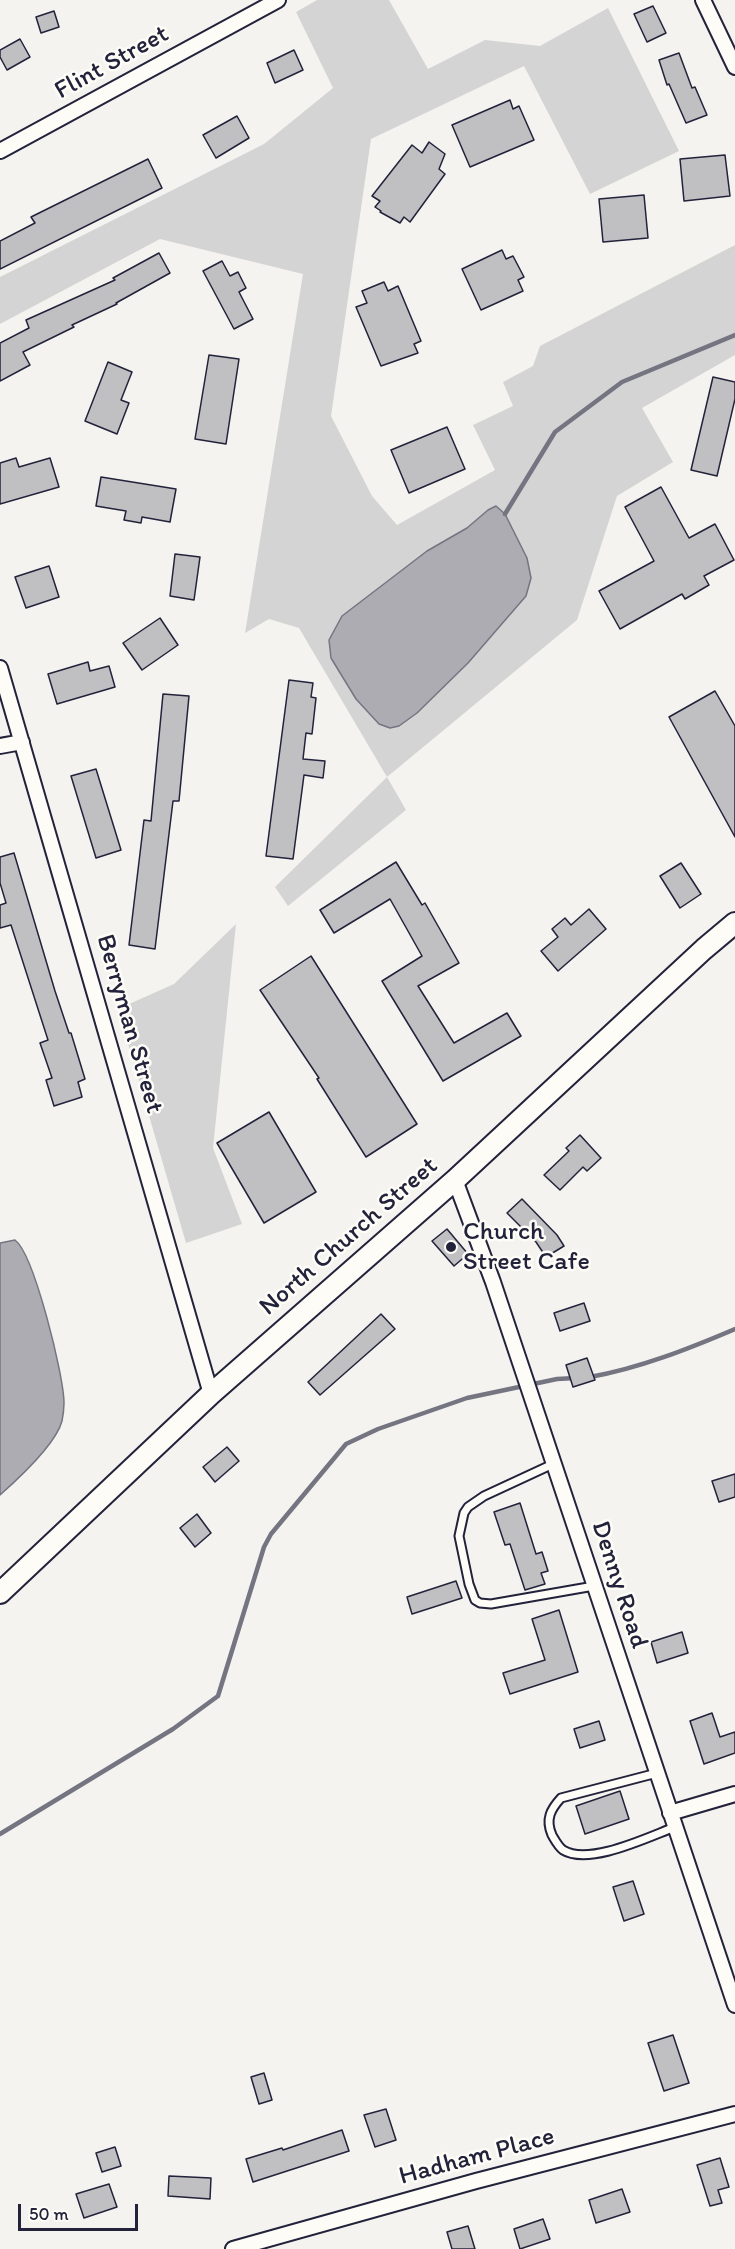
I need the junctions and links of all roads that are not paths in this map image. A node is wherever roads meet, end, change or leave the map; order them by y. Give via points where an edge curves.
1 (278, 0) edge
2 (703, 0) edge
3 (735, 67) edge
4 (0, 152) edge
5 (0, 668) edge
6 (22, 742) junction
7 (0, 746) edge
8 (735, 923) edge
9 (456, 1180) junction
10 (211, 1394) junction
11 (553, 1464) junction
12 (594, 1586) junction
13 (0, 1593) edge
14 (657, 1773) junction
15 (735, 1794) edge
16 (670, 1813) junction
17 (675, 1827) junction
18 (735, 2005) edge
19 (735, 2114) edge
20 (233, 2249) edge

1 - 4 street, Flint Street
2 - 3 street
5 - 6 street, Berryman Street
6 - 7 street
6 - 10 street, Berryman Street
8 - 9 main road, North Church Street
9 - 10 main road, North Church Street
9 - 11 street, Denny Road
10 - 13 main road, North Church Street
11 - 12 street, Denny Road
11 - 12 lane via 484,1496 464,1513 459,1536 472,1593 480,1603 491,1604
12 - 14 street, Denny Road
14 - 16 street, Denny Road
14 - 17 lane via 561,1797 551,1808 550,1830 557,1844 577,1854 602,1853
15 - 16 street
16 - 17 street, Denny Road
17 - 18 street, Denny Road
19 - 20 street, Hadham Place

